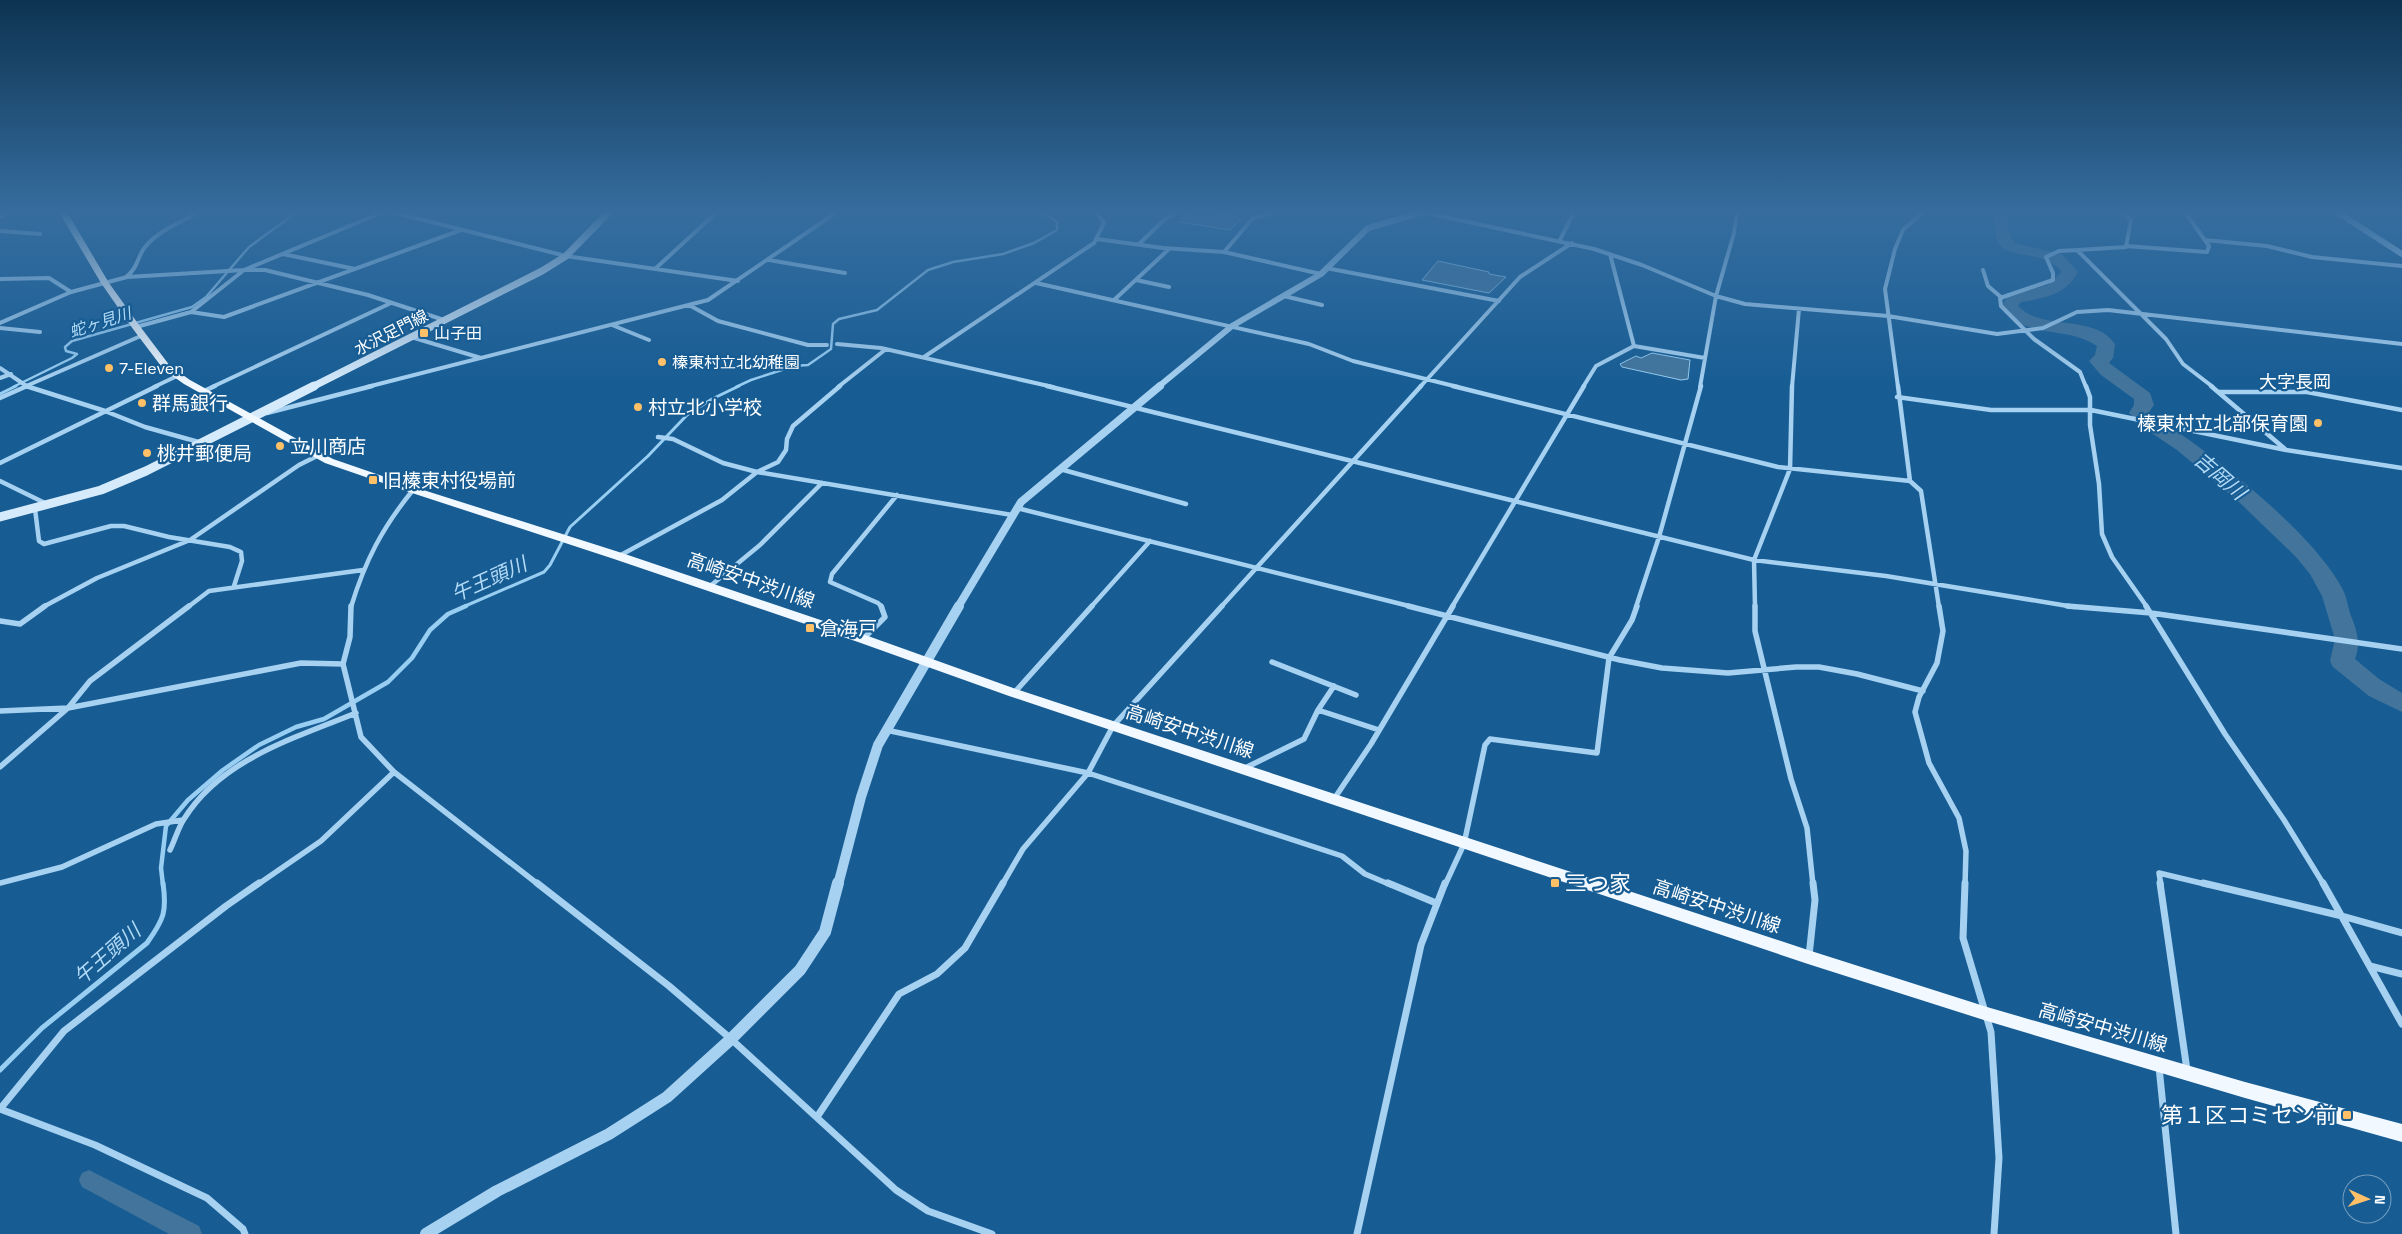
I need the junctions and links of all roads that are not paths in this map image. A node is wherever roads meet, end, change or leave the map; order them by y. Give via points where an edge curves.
1 (97, 270) edge
2 (135, 270) edge
3 (244, 270) junction
4 (356, 270) edge
5 (543, 270) edge
6 (665, 270) edge
7 (755, 270) edge
8 (830, 270) edge
9 (1055, 270) edge
10 (1147, 270) edge
11 (1302, 270) edge
12 (1325, 270) edge
13 (1334, 270) edge
14 (1529, 270) edge
15 (1614, 270) edge
16 (1653, 270) edge
17 (1724, 270) edge
18 (1890, 270) edge
19 (1983, 270) dead end
20 (2052, 270) edge
21 (2097, 270) edge
22 (845, 272) dead end
23 (1321, 274) junction
24 (126, 277) junction
25 (0, 278) edge
26 (1136, 280) junction
27 (738, 282) junction
28 (105, 283) junction
29 (320, 283) junction
30 (1036, 283) junction
31 (1169, 287) dead end
32 (71, 292) junction
33 (1284, 296) junction
34 (1716, 296) junction
35 (2002, 298) junction
36 (1114, 300) junction
37 (1499, 301) junction
38 (391, 303) junction
39 (688, 305) junction
40 (1322, 305) dead end
41 (1798, 309) junction
42 (190, 312) junction
43 (2144, 315) junction
44 (1888, 316) junction
45 (444, 320) junction
46 (0, 323) edge
47 (612, 325) junction
48 (1232, 326) junction
49 (0, 328) edge
50 (140, 331) junction
51 (40, 332) dead end
52 (2028, 332) junction
53 (411, 337) junction
54 (649, 340) dead end
55 (838, 344) dead end
56 (2402, 344) edge
57 (827, 345) dead end
58 (1634, 346) junction
59 (886, 349) junction
60 (924, 357) junction
61 (482, 358) junction
62 (1705, 358) junction
63 (0, 368) edge
64 (11, 374) junction
65 (177, 376) junction
66 (0, 378) edge
67 (1427, 379) junction
68 (27, 387) junction
69 (204, 391) junction
70 (2219, 392) junction
71 (1898, 396) junction
72 (0, 398) edge
73 (1134, 407) junction
74 (2091, 410) junction
75 (2402, 410) edge
76 (106, 411) junction
77 (1568, 414) junction
78 (252, 417) junction
79 (658, 437) dead end
80 (202, 443) junction
81 (1685, 443) junction
82 (2286, 450) junction
83 (319, 455) junction
84 (1353, 461) junction
85 (0, 464) edge
86 (2402, 468) edge
87 (1060, 469) junction
88 (1790, 469) junction
89 (757, 472) junction
90 (0, 481) edge
91 (1910, 481) junction
92 (822, 483) junction
93 (413, 490) junction
94 (897, 496) junction
95 (1514, 501) junction
96 (1186, 504) dead end
97 (49, 505) junction
98 (35, 509) junction
99 (1014, 512) junction
100 (0, 517) edge
101 (1659, 537) junction
102 (190, 540) junction
103 (1150, 542) junction
104 (618, 556) junction
105 (1754, 560) junction
106 (1256, 569) junction
107 (363, 570) junction
108 (1935, 584) junction
109 (234, 586) junction
110 (709, 587) junction
111 (2151, 613) junction
112 (1446, 616) junction
113 (1, 622) edge
114 (863, 639) junction
115 (2402, 649) edge
116 (1609, 658) junction
117 (926, 662) junction
118 (1272, 662) dead end
119 (343, 664) junction
120 (1766, 672) junction
121 (1334, 686) junction
122 (1922, 691) junction
123 (1014, 693) junction
124 (1356, 695) dead end
125 (68, 708) junction
126 (1318, 710) junction
127 (0, 711) edge
128 (355, 711) junction
129 (1113, 726) junction
130 (886, 730) junction
131 (1379, 730) junction
132 (0, 767) edge
133 (1243, 770) junction
134 (394, 772) junction
135 (1088, 773) junction
136 (1334, 800) junction
137 (183, 820) junction
138 (1464, 844) junction
139 (170, 850) dead end
140 (0, 883) edge
141 (1436, 903) junction
142 (2342, 916) junction
143 (2402, 933) edge
144 (1808, 957) junction
145 (2370, 966) junction
146 (2402, 974) edge
147 (1987, 1014) junction
148 (2402, 1024) edge
149 (731, 1039) junction
150 (2159, 1064) junction
151 (2188, 1072) junction
152 (0, 1109) edge
153 (817, 1117) junction
154 (2402, 1133) edge
155 (245, 1234) edge
156 (426, 1234) edge
157 (992, 1234) edge
158 (1357, 1234) edge
159 (1994, 1234) edge
160 (2176, 1234) edge

1 - 28 main road, 高崎安中渋川線
2 - 24 street
3 - 24 street
3 - 29 street via 266,270
3 - 42 street
4 - 29 street
5 - 45 main road, 水沢足門線
6 - 27 street
7 - 27 street
8 - 22 street
9 - 30 street
10 - 26 street
11 - 23 street
12 - 23 street
13 - 37 street
14 - 37 street
15 - 58 street
16 - 34 street
17 - 34 street
18 - 44 street via 1885,289
19 - 35 street via 1988,286
20 - 35 street via 2053,280
21 - 43 street
23 - 33 street
24 - 28 street
25 - 32 street via 49,278
26 - 31 street
26 - 36 street
27 - 39 street via 708,300
28 - 32 street
28 - 50 main road, 高崎安中渋川線
29 - 38 street
29 - 42 street via 224,317
30 - 36 street
30 - 60 street
32 - 46 street
33 - 40 street
33 - 48 street
34 - 41 street via 1745,304
34 - 62 street
35 - 52 street via 2001,306
36 - 48 street
37 - 67 street
38 - 45 street
38 - 69 street
39 - 47 street
39 - 57 street via 718,321 808,345
41 - 44 street
41 - 88 street via 1790,407
42 - 50 street
43 - 52 street via 2096,310 2077,312
43 - 56 street
43 - 70 street via 2183,364
44 - 52 street via 1988,333
44 - 71 street
45 - 53 main road, 水沢足門線
47 - 54 street
47 - 61 street
48 - 67 street via 1309,344 1353,361
48 - 73 street
49 - 51 street
50 - 65 main road, 高崎安中渋川線 via 167,368
50 - 68 street
52 - 74 street via 2080,372 2090,397
53 - 61 street
53 - 78 main road, 水沢足門線
55 - 59 street
58 - 62 street
58 - 77 street via 1596,366
59 - 60 street
59 - 89 street via 800,418 793,426 786,450 778,462
60 - 73 street
61 - 78 street
62 - 81 street
63 - 64 street
64 - 66 street
64 - 68 street
65 - 69 main road, 高崎安中渋川線
65 - 76 street
67 - 77 street
67 - 84 street
68 - 72 street
68 - 76 street
69 - 78 main road, 高崎安中渋川線
70 - 75 street via 2307,392
70 - 82 street
71 - 74 street via 1991,410
71 - 91 street
73 - 84 street
73 - 87 street
74 - 82 street
74 - 111 street via 2102,534 2112,557
76 - 80 street via 145,427
76 - 85 street
77 - 81 street
77 - 95 street
78 - 80 main road, 水沢足門線
78 - 83 main road, 高崎安中渋川線
79 - 89 street via 673,439 723,463
80 - 97 main road, 水沢足門線 via 101,490
81 - 88 street
81 - 101 street
82 - 86 street
83 - 93 main road, 高崎安中渋川線
83 - 102 street
84 - 95 street
84 - 106 street
87 - 96 street
87 - 99 street
88 - 91 street
88 - 105 street
89 - 92 street
89 - 104 street via 722,500
90 - 97 street
91 - 108 street via 1920,491
92 - 94 street
92 - 110 street via 760,545
93 - 104 main road, 高崎安中渋川線
93 - 107 street via 390,518
94 - 99 street
94 - 114 street via 832,574 830,582 882,607 885,617
95 - 101 street
95 - 112 street
97 - 98 main road, 水沢足門線
98 - 100 main road, 水沢足門線
98 - 102 street via 39,541 44,544 111,526
99 - 103 street
99 - 117 street
101 - 105 street
101 - 116 street via 1632,620
102 - 109 street via 241,552 242,561
102 - 113 street via 97,578 49,603 20,624
103 - 106 street
103 - 123 street
104 - 110 main road, 高崎安中渋川線
105 - 108 street
105 - 120 street via 1755,631
106 - 112 street
106 - 129 street
107 - 109 street
107 - 119 street via 351,607 350,637
108 - 111 street via 2085,609
108 - 122 street via 1943,631 1938,663
109 - 125 street via 209,591 90,680
110 - 114 main road, 高崎安中渋川線
111 - 115 street
111 - 142 street
112 - 116 street
112 - 131 street
114 - 117 main road, 高崎安中渋川線
116 - 120 street via 1668,671
116 - 138 street via 1597,753 1490,739 1484,745
117 - 123 main road, 高崎安中渋川線
117 - 130 street
118 - 121 street
119 - 125 street via 301,663
119 - 128 street
120 - 122 street via 1797,665 1822,667
120 - 144 street via 1792,779 1808,828 1815,900
121 - 124 street
121 - 126 street
122 - 147 street via 1915,712 1930,764 1958,818 1966,850 1964,938
123 - 129 main road, 高崎安中渋川線
125 - 127 street
125 - 132 street
126 - 131 street
126 - 133 street via 1304,739
128 - 134 street via 361,737
128 - 137 street via 254,756 222,776
129 - 133 main road, 高崎安中渋川線
129 - 135 street
130 - 135 street
130 - 149 street via 869,767 824,932 815,950 800,970
131 - 136 street
133 - 136 main road, 高崎安中渋川線
134 - 149 street via 669,986
134 - 152 street via 322,841 226,906 64,1031
135 - 141 street via 1342,856 1365,874
135 - 153 street via 1023,850 965,948 937,974 899,994
136 - 138 main road, 高崎安中渋川線
137 - 139 street
137 - 140 street via 156,824 62,867
138 - 141 street
138 - 144 main road, 高崎安中渋川線
141 - 158 street via 1421,945
142 - 143 street
142 - 145 street
142 - 151 street via 2159,873
144 - 147 main road, 高崎安中渋川線
145 - 146 street
145 - 148 street
147 - 150 main road, 高崎安中渋川線
147 - 159 street via 1999,1158
149 - 153 street
149 - 156 street via 667,1097 642,1113 609,1134 497,1191
150 - 151 main road, 高崎安中渋川線
150 - 160 street
151 - 154 main road, 高崎安中渋川線
152 - 155 street via 95,1145 207,1198
153 - 157 street via 896,1190 928,1211

